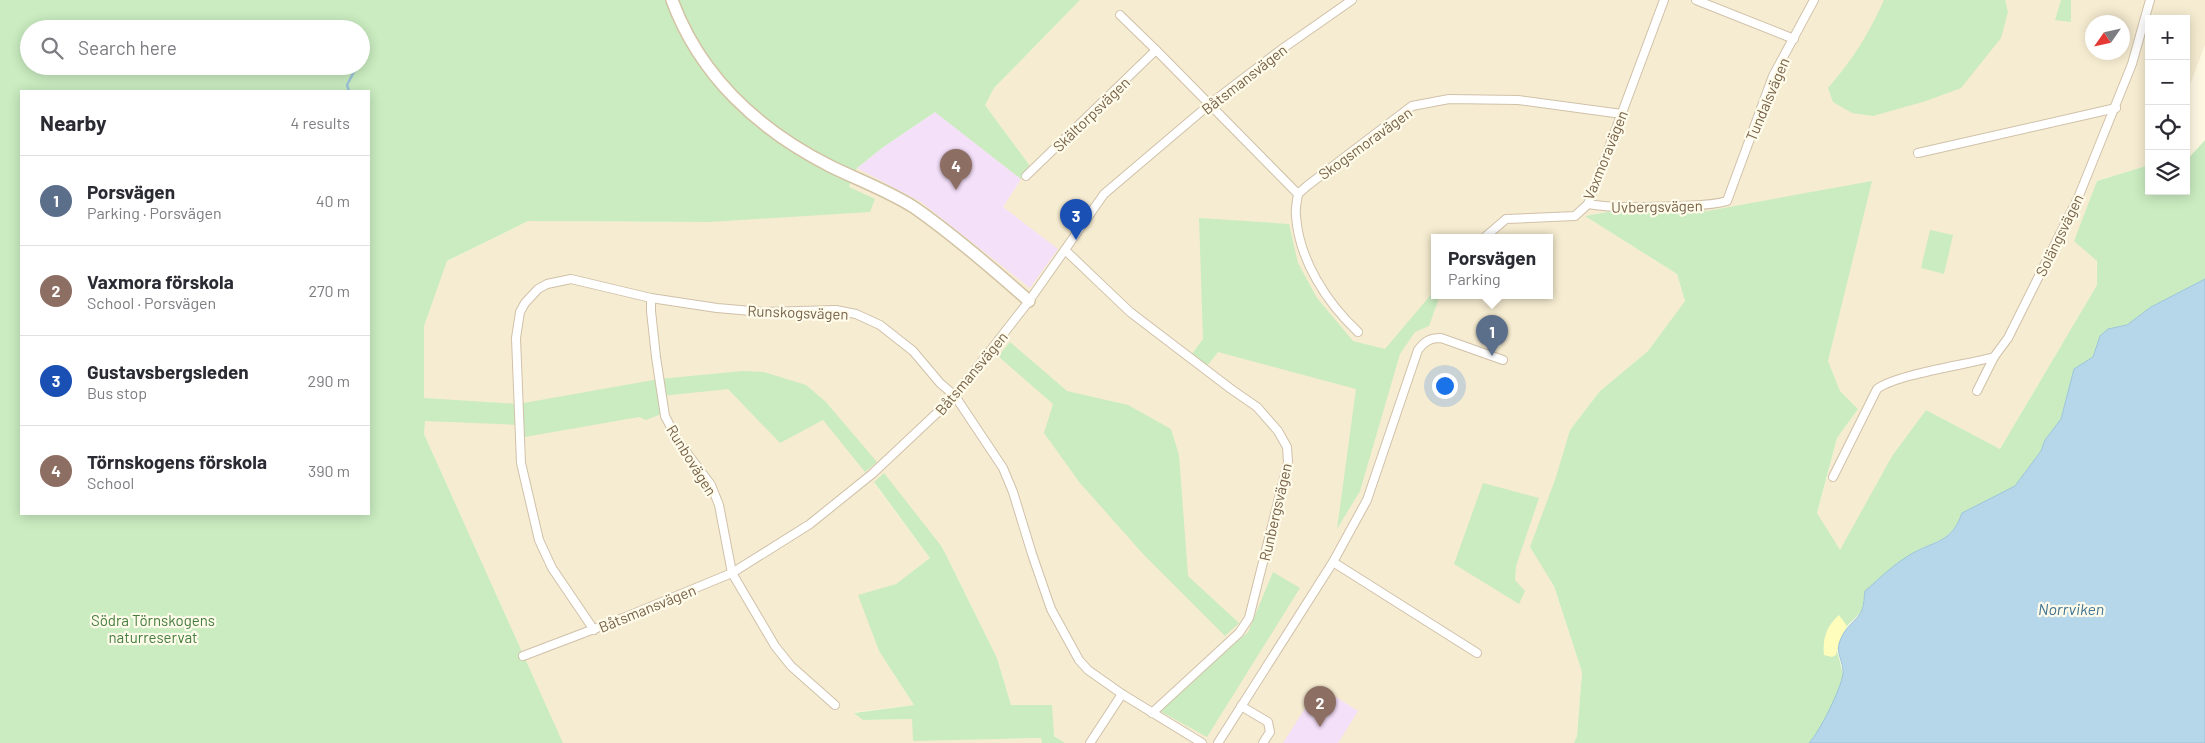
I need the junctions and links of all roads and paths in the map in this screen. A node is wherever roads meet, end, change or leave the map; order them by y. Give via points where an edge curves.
1 (672, 0) edge
2 (1352, 0) edge
3 (1664, 0) edge
4 (1696, 0) edge
5 (1814, 0) edge
6 (2150, 0) edge
7 (1120, 15) dead end
8 (1794, 39) junction
9 (1156, 50) junction
10 (1210, 104) junction
11 (2116, 108) junction
12 (1622, 114) junction
13 (1918, 153) dead end
14 (1026, 176) dead end
15 (1298, 194) junction
16 (1727, 201) joint
17 (1588, 204) junction
18 (1488, 234) edge
19 (1065, 250) junction
20 (651, 298) junction
21 (1029, 301) junction
22 (1358, 332) dead end
23 (1994, 357) junction
24 (1503, 360) dead end
25 (1977, 391) dead end
26 (955, 396) junction
27 (1833, 476) dead end
28 (1333, 562) junction
29 (732, 572) junction
30 (594, 630) junction
31 (1477, 653) dead end
32 (523, 656) dead end
33 (1122, 694) junction
34 (835, 705) dead end
35 (1241, 706) junction
36 (1152, 713) junction
37 (1090, 743) edge
38 (1202, 743) edge
39 (1218, 743) edge
40 (1263, 743) edge

1 - 21 street via 689,40 708,67 736,99 772,131 827,164 913,207 994,269
2 - 10 street, Båtsmansvägen
3 - 12 street, Vaxmoravägen
4 - 8 street
5 - 8 street, Tundalsvägen
6 - 11 street, Solängsvägen
7 - 9 street
8 - 16 street, Tundalsvägen via 1773,76
9 - 10 street
9 - 14 street, Skältorpsvägen
10 - 15 street
10 - 19 street, Båtsmansvägen via 1104,194
11 - 13 street
11 - 23 street, Solängsvägen via 2078,198 2008,338
12 - 15 street, Skogsmoravägen via 1511,100 1449,99 1412,106
12 - 17 street, Vaxmoravägen
15 - 22 street via 1295,216 1302,252 1324,292
16 - 17 street, Uvbergsvägen via 1714,205 1651,207
17 - 18 street, Vaxmoravägen via 1575,216 1506,219
19 - 21 street, Båtsmansvägen
19 - 36 street, Runbergsvägen via 1130,312 1230,390 1257,407 1287,447 1288,462 1249,618 1239,633
20 - 26 street, Runskogsvägen via 763,312 836,310 856,314 880,325 913,351
20 - 29 street, Runbovägen via 665,416 678,441 711,485 719,504
20 - 30 street, Runskogsvägen via 570,279 538,289 520,312 516,354 520,463 539,540 552,568
21 - 26 street, Båtsmansvägen
23 - 25 street, Solängsvägen
23 - 27 street via 1884,384 1877,389
24 - 28 street via 1441,338 1431,338 1423,343 1367,500
26 - 29 street, Båtsmansvägen via 872,474 810,524
26 - 33 street, Runskogsvägen via 1003,468 1014,492 1051,609 1071,648 1088,670
28 - 31 street
28 - 35 street
29 - 30 street, Båtsmansvägen
29 - 34 street, Runbovägen via 776,647 791,666
30 - 32 street, Båtsmansvägen
33 - 36 street, Runskogsvägen
33 - 37 street
35 - 39 street
35 - 40 street via 1268,722 1270,732
36 - 38 street, Runskogsvägen

